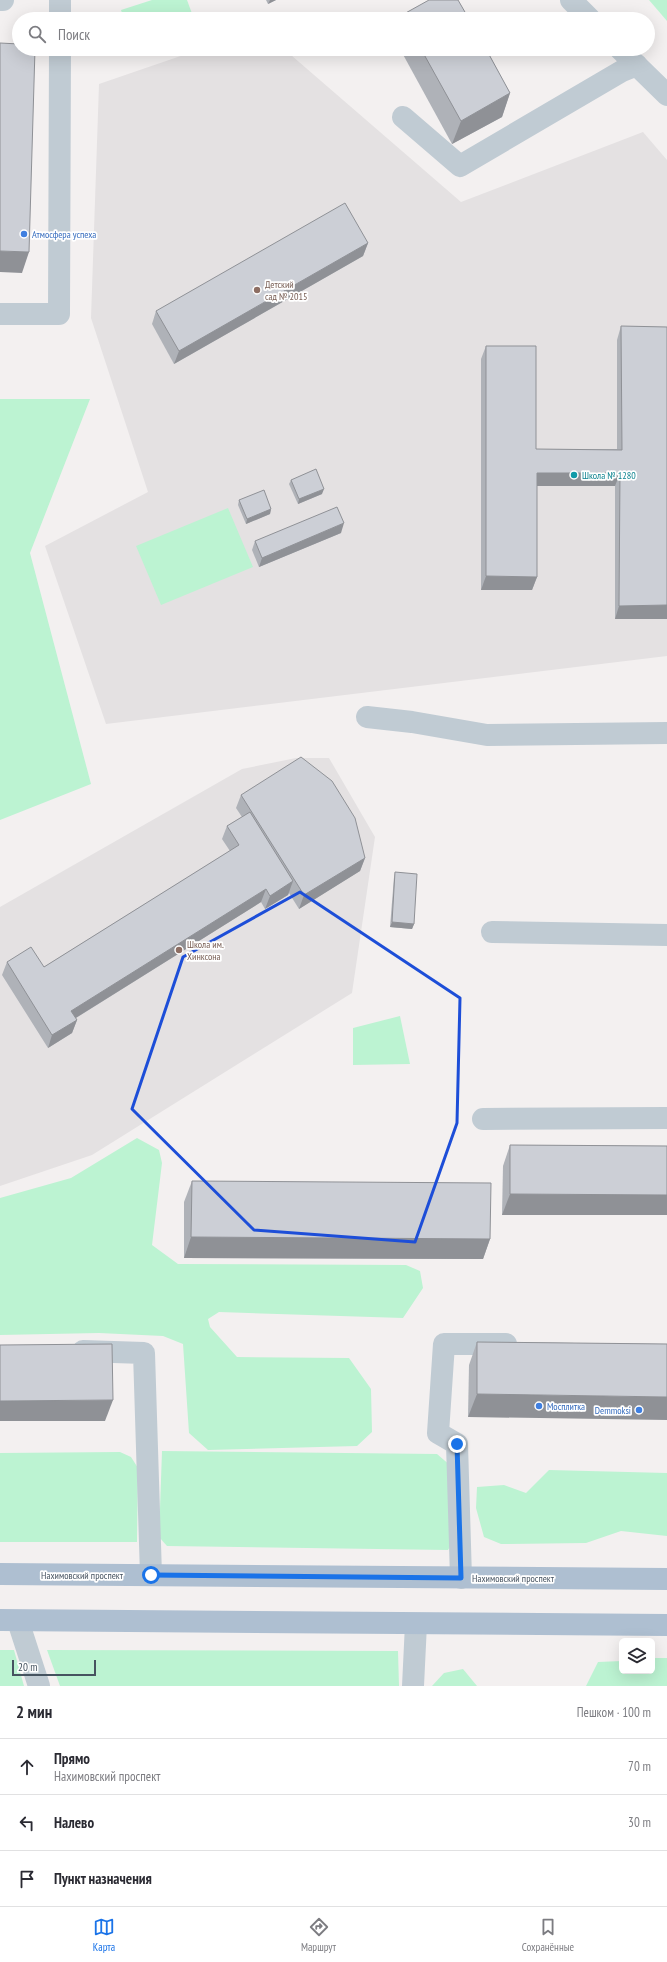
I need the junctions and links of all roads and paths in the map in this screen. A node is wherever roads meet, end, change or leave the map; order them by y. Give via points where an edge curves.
1 (60, 0) edge
2 (571, 0) edge
3 (60, 12) edge
4 (583, 12) edge
5 (60, 56) edge
6 (627, 56) edge
7 (637, 65) junction
8 (667, 95) edge
9 (403, 117) dead end
10 (0, 314) edge
11 (367, 717) dead end
12 (667, 733) edge
13 (492, 932) dead end
14 (667, 935) edge
15 (667, 1118) edge
16 (483, 1119) dead end
17 (524, 1344) edge
18 (62, 1350) edge
19 (0, 1574) edge
20 (151, 1575) junction
21 (461, 1578) junction
22 (667, 1579) edge
23 (9, 1621) edge
24 (416, 1624) junction
25 (667, 1625) edge
26 (39, 1686) edge
27 (413, 1686) edge

1 - 3 street
2 - 4 street
5 - 10 street via 59,314
6 - 7 street
7 - 8 street
7 - 9 street via 622,71 460,166
11 - 12 street via 487,735
13 - 14 street
15 - 16 street
17 - 21 street via 444,1344 438,1433 457,1444
18 - 20 street via 144,1352
19 - 20 main road, Нахимовский проспект
20 - 21 main road, Нахимовский проспект
21 - 22 main road, Нахимовский проспект
23 - 24 main road
23 - 26 street
24 - 25 main road
24 - 27 street

